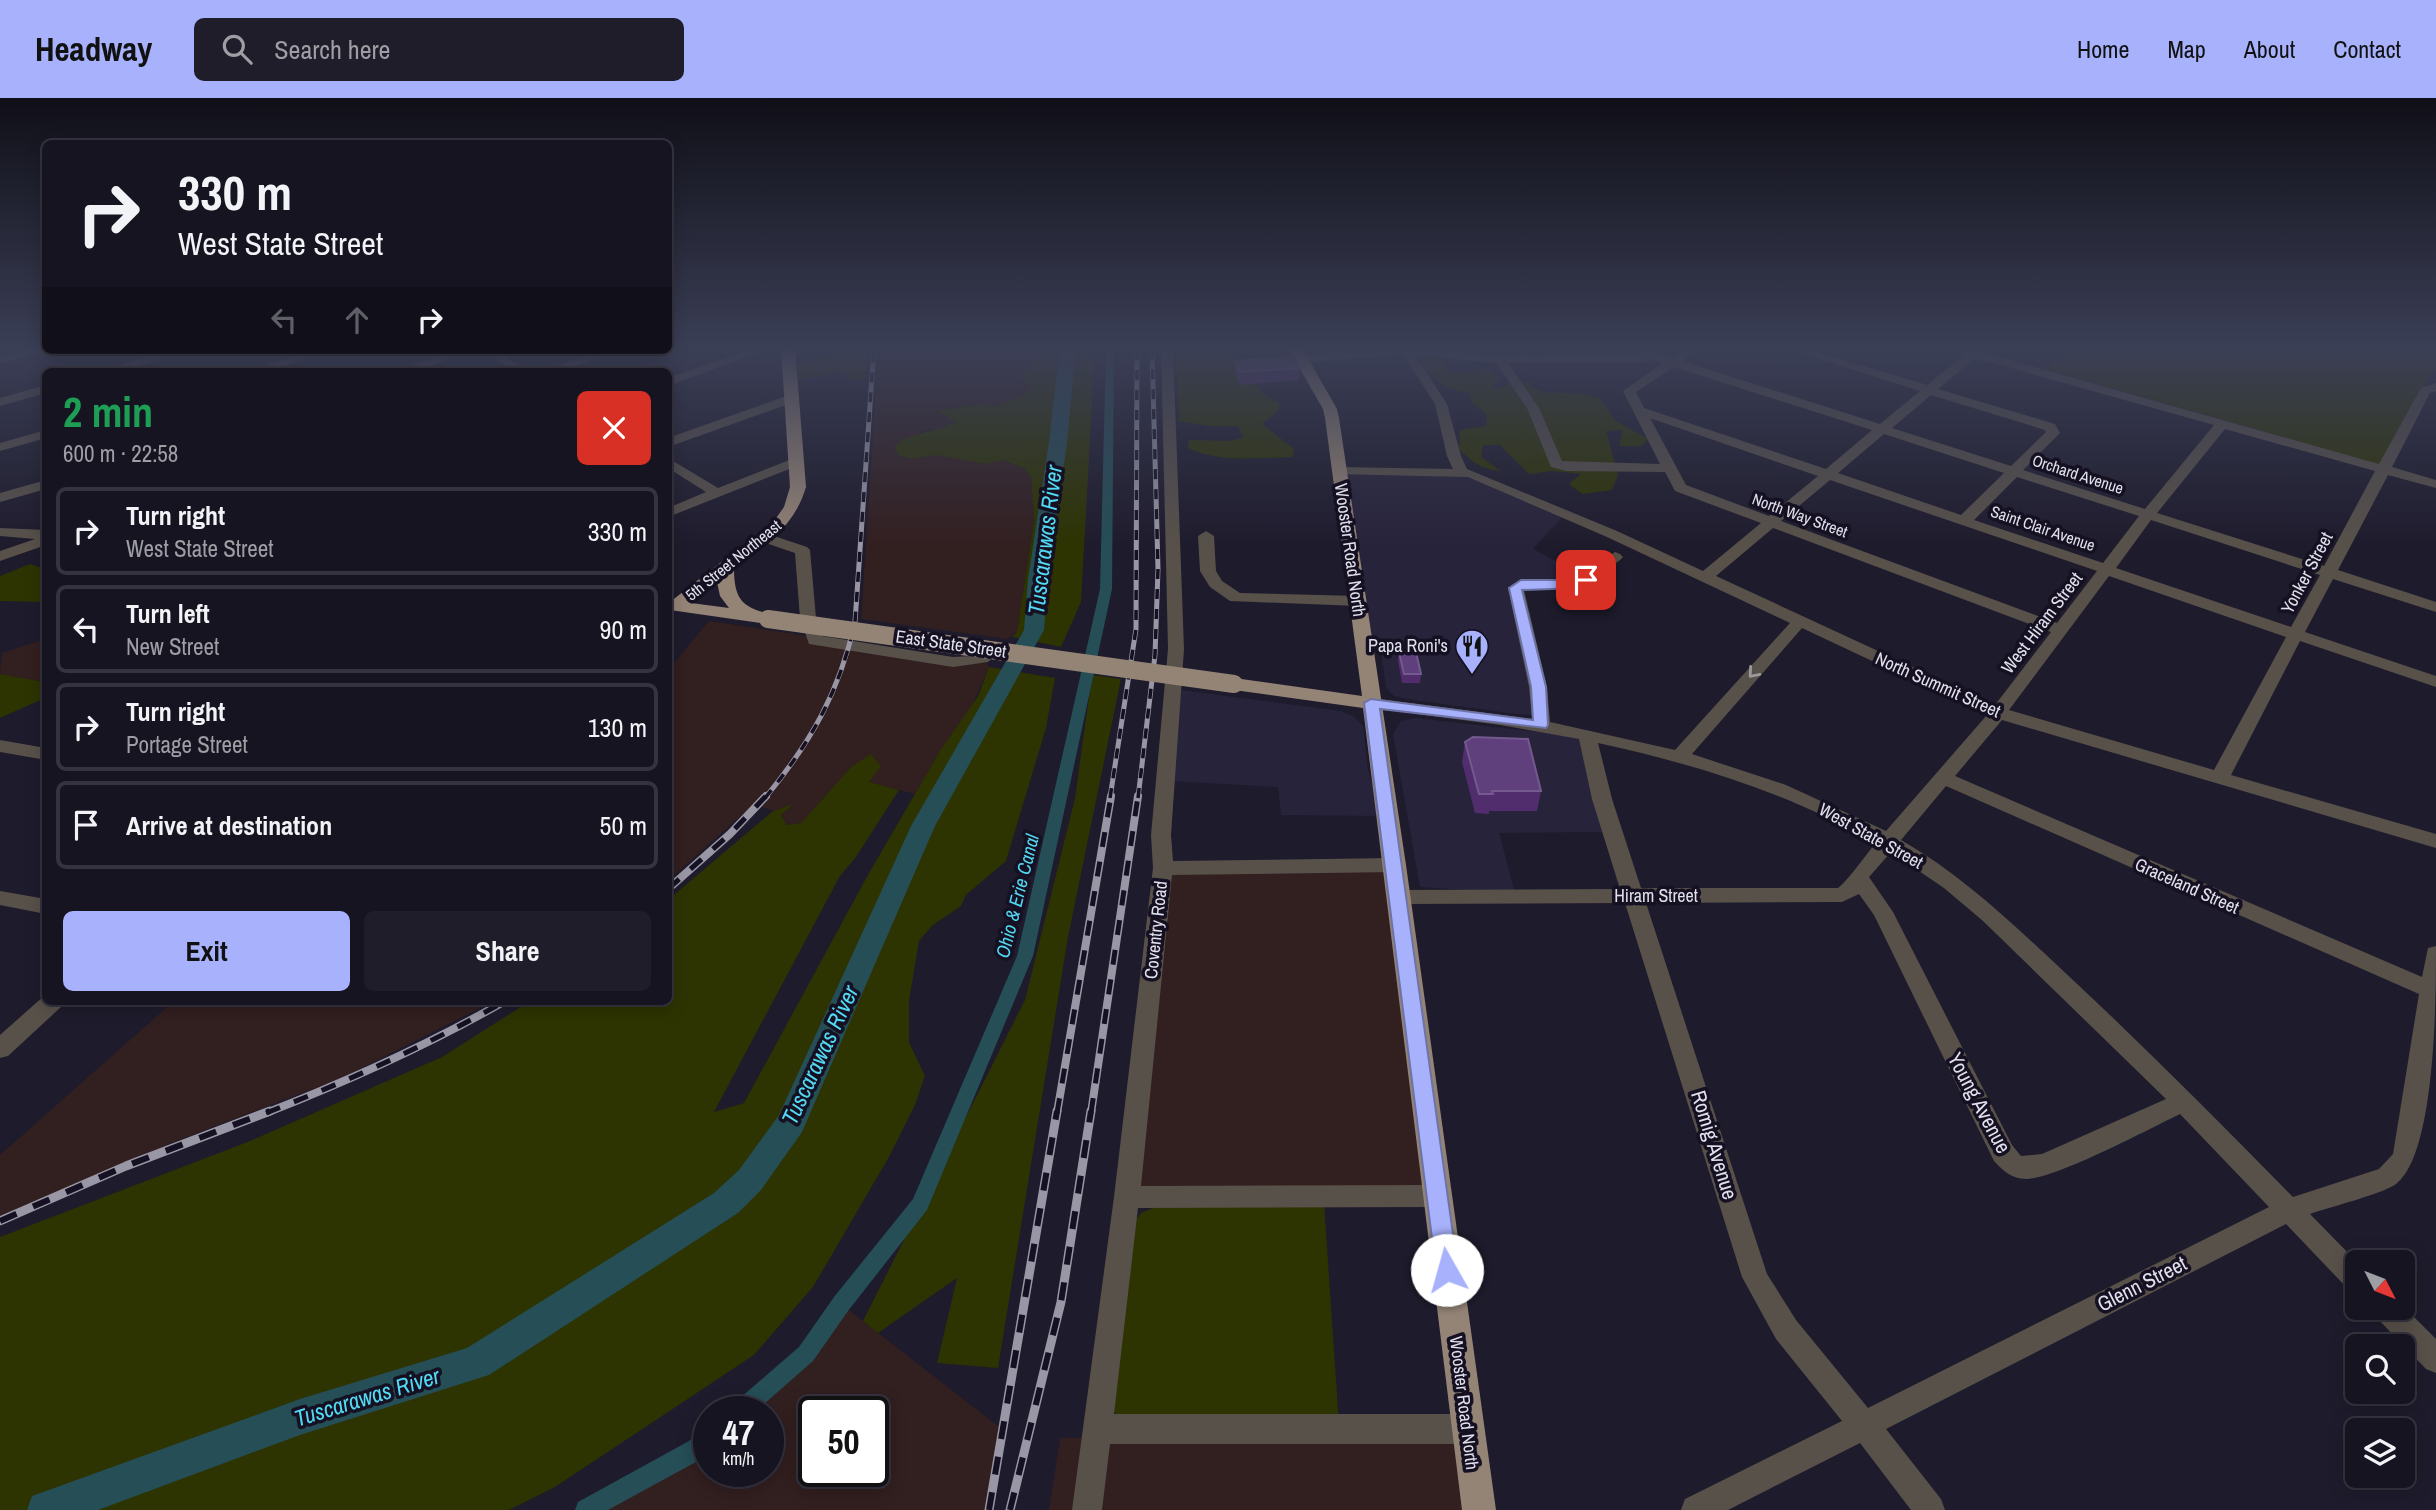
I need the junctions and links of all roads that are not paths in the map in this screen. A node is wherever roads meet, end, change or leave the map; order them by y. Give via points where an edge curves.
1 (748, 414) edge
2 (793, 414) edge
3 (1169, 414) edge
4 (1331, 414) edge
5 (1443, 414) edge
6 (1535, 414) edge
7 (1641, 414) edge
8 (1651, 414) edge
9 (1835, 414) edge
10 (1900, 414) edge
11 (2011, 414) edge
12 (2187, 414) edge
13 (2414, 414) edge
14 (2222, 424) junction
15 (1882, 429) junction
16 (42, 435) edge
17 (672, 442) edge
18 (0, 447) edge
19 (797, 461) junction
20 (672, 465) edge
21 (1669, 468) junction
22 (2386, 470) junction
23 (1339, 471) junction
24 (1461, 471) junction
25 (2012, 471) junction
26 (1829, 473) junction
27 (2436, 484) edge
28 (42, 485) edge
29 (717, 493) junction
30 (0, 498) edge
31 (672, 511) edge
32 (2148, 514) junction
33 (1965, 520) junction
34 (1770, 522) junction
35 (0, 532) edge
36 (42, 535) edge
37 (1206, 536) dead end
38 (765, 538) junction
39 (42, 541) edge
40 (0, 556) edge
41 (1615, 557) dead end
42 (726, 568) junction
43 (2107, 569) junction
44 (2328, 573) junction
45 (1704, 578) junction
46 (1516, 588) joint
47 (1358, 601) junction
48 (672, 605) edge
49 (2436, 607) edge
50 (759, 617) junction
51 (1799, 622) junction
52 (2061, 630) junction
53 (2297, 634) junction
54 (995, 647) dead end
55 (2436, 682) edge
56 (1234, 684) joint
57 (1371, 703) junction
58 (1998, 713) junction
59 (1541, 725) junction
60 (1587, 734) junction
61 (0, 746) edge
62 (42, 753) edge
63 (1679, 757) junction
64 (1943, 778) junction
65 (2219, 779) junction
66 (1888, 841) junction
67 (2436, 841) edge
68 (1395, 865) junction
69 (1163, 868) junction
70 (1858, 877) junction
71 (1635, 896) junction
72 (1399, 897) junction
73 (0, 898) edge
74 (42, 906) edge
75 (2436, 954) edge
76 (2431, 990) junction
77 (49, 1005) edge
78 (0, 1049) edge
79 (2183, 1102) junction
80 (1437, 1196) junction
81 (1127, 1197) junction
82 (2289, 1210) junction
83 (2345, 1268) edge
84 (2398, 1320) edge
85 (2436, 1360) edge
86 (1864, 1425) junction
87 (1098, 1429) junction
88 (1468, 1429) junction
89 (1087, 1510) edge
90 (1479, 1510) edge
91 (1696, 1510) edge
92 (1930, 1510) edge

1 - 17 street
2 - 19 main road, 5th Street Northeast
3 - 69 street, Coventry Road via 1176,649 1161,835
4 - 23 main road, Wooster Road North
5 - 24 street
6 - 21 street via 1556,464
7 - 21 street, North Way Street
8 - 26 street, Saint Clair Avenue
9 - 15 street, Orchard Avenue
10 - 15 street
11 - 25 street via 2053,431
12 - 14 street
13 - 22 street, Yonker Street
14 - 22 street
14 - 32 street, West Hiram Street
15 - 25 street, Orchard Avenue
15 - 26 street
16 - 18 street
19 - 29 street
19 - 38 main road, 5th Street Northeast via 794,502
20 - 29 street
21 - 34 street, North Way Street via 1684,490
22 - 27 street
22 - 44 street, Yonker Street
23 - 24 street, North Summit Street
23 - 47 main road, Wooster Road North
24 - 45 street, North Summit Street
25 - 32 street, Orchard Avenue
25 - 33 street
26 - 33 street, Saint Clair Avenue
26 - 34 street
28 - 30 street
29 - 31 street
32 - 43 street, West Hiram Street
32 - 44 street, Orchard Avenue
33 - 43 street, Saint Clair Avenue
34 - 45 street
34 - 52 street, North Way Street
35 - 36 street
37 - 47 street via 1212,578 1236,598
38 - 42 main road, 5th Street Northeast
38 - 54 street via 802,550 808,618 815,640 953,662 982,659
39 - 40 street
41 - 46 street via 1578,584 1521,584
42 - 48 main road, 5th Street Northeast
42 - 50 main road via 729,598
43 - 52 street, West Hiram Street
43 - 53 street, Saint Clair Avenue
44 - 49 street, Orchard Avenue
44 - 53 street, Yonker Street
45 - 51 street, North Summit Street
46 - 59 street via 1538,687
47 - 57 main road, Wooster Road North
48 - 50 main road, East State Street
50 - 56 main road, East State Street, bridge
51 - 58 street, North Summit Street
51 -> 63 street
52 - 58 street, West Hiram Street
53 - 55 street, Saint Clair Avenue
53 - 65 street, Yonker Street
56 - 57 main road, West State Street
57 - 59 street, West State Street
57 - 68 main road, Wooster Road North
58 - 64 street, West Hiram Street
58 - 65 street, North Summit Street
59 - 60 street, West State Street
60 - 63 street, West State Street
60 - 71 street, Romig Avenue via 1599,789
61 - 62 street
63 - 66 street, West State Street via 1811,803
64 - 66 street, West Hiram Street
64 - 76 street, Graceland Street
65 - 67 street, North Summit Street
66 - 70 street, Hiram Street
66 - 79 street, West State Street via 2004,928
68 - 69 street
68 - 72 main road, Wooster Road North
69 - 81 street, Coventry Road
70 - 71 street, Hiram Street via 1842,895
70 - 79 street, Young Avenue via 1883,912 2012,1165 2025,1170 2046,1164
71 - 72 street, Hiram Street
71 - 86 street, Romig Avenue via 1755,1278 1786,1331
72 - 80 main road, Wooster Road North
73 - 74 street
75 - 76 street, Glenn Street
76 - 82 street, Glenn Street via 2404,1160 2388,1177
77 - 78 street
79 - 82 street, West State Street
80 - 81 street
80 - 88 main road, Wooster Road North
81 - 87 street, Coventry Road
82 - 83 street, West State Street
82 - 86 street, Glenn Street
84 - 85 street
86 - 91 street, Glenn Street
86 - 92 street, Romig Avenue
87 - 88 street
87 - 89 street, Coventry Road
88 - 90 main road, Wooster Road North

